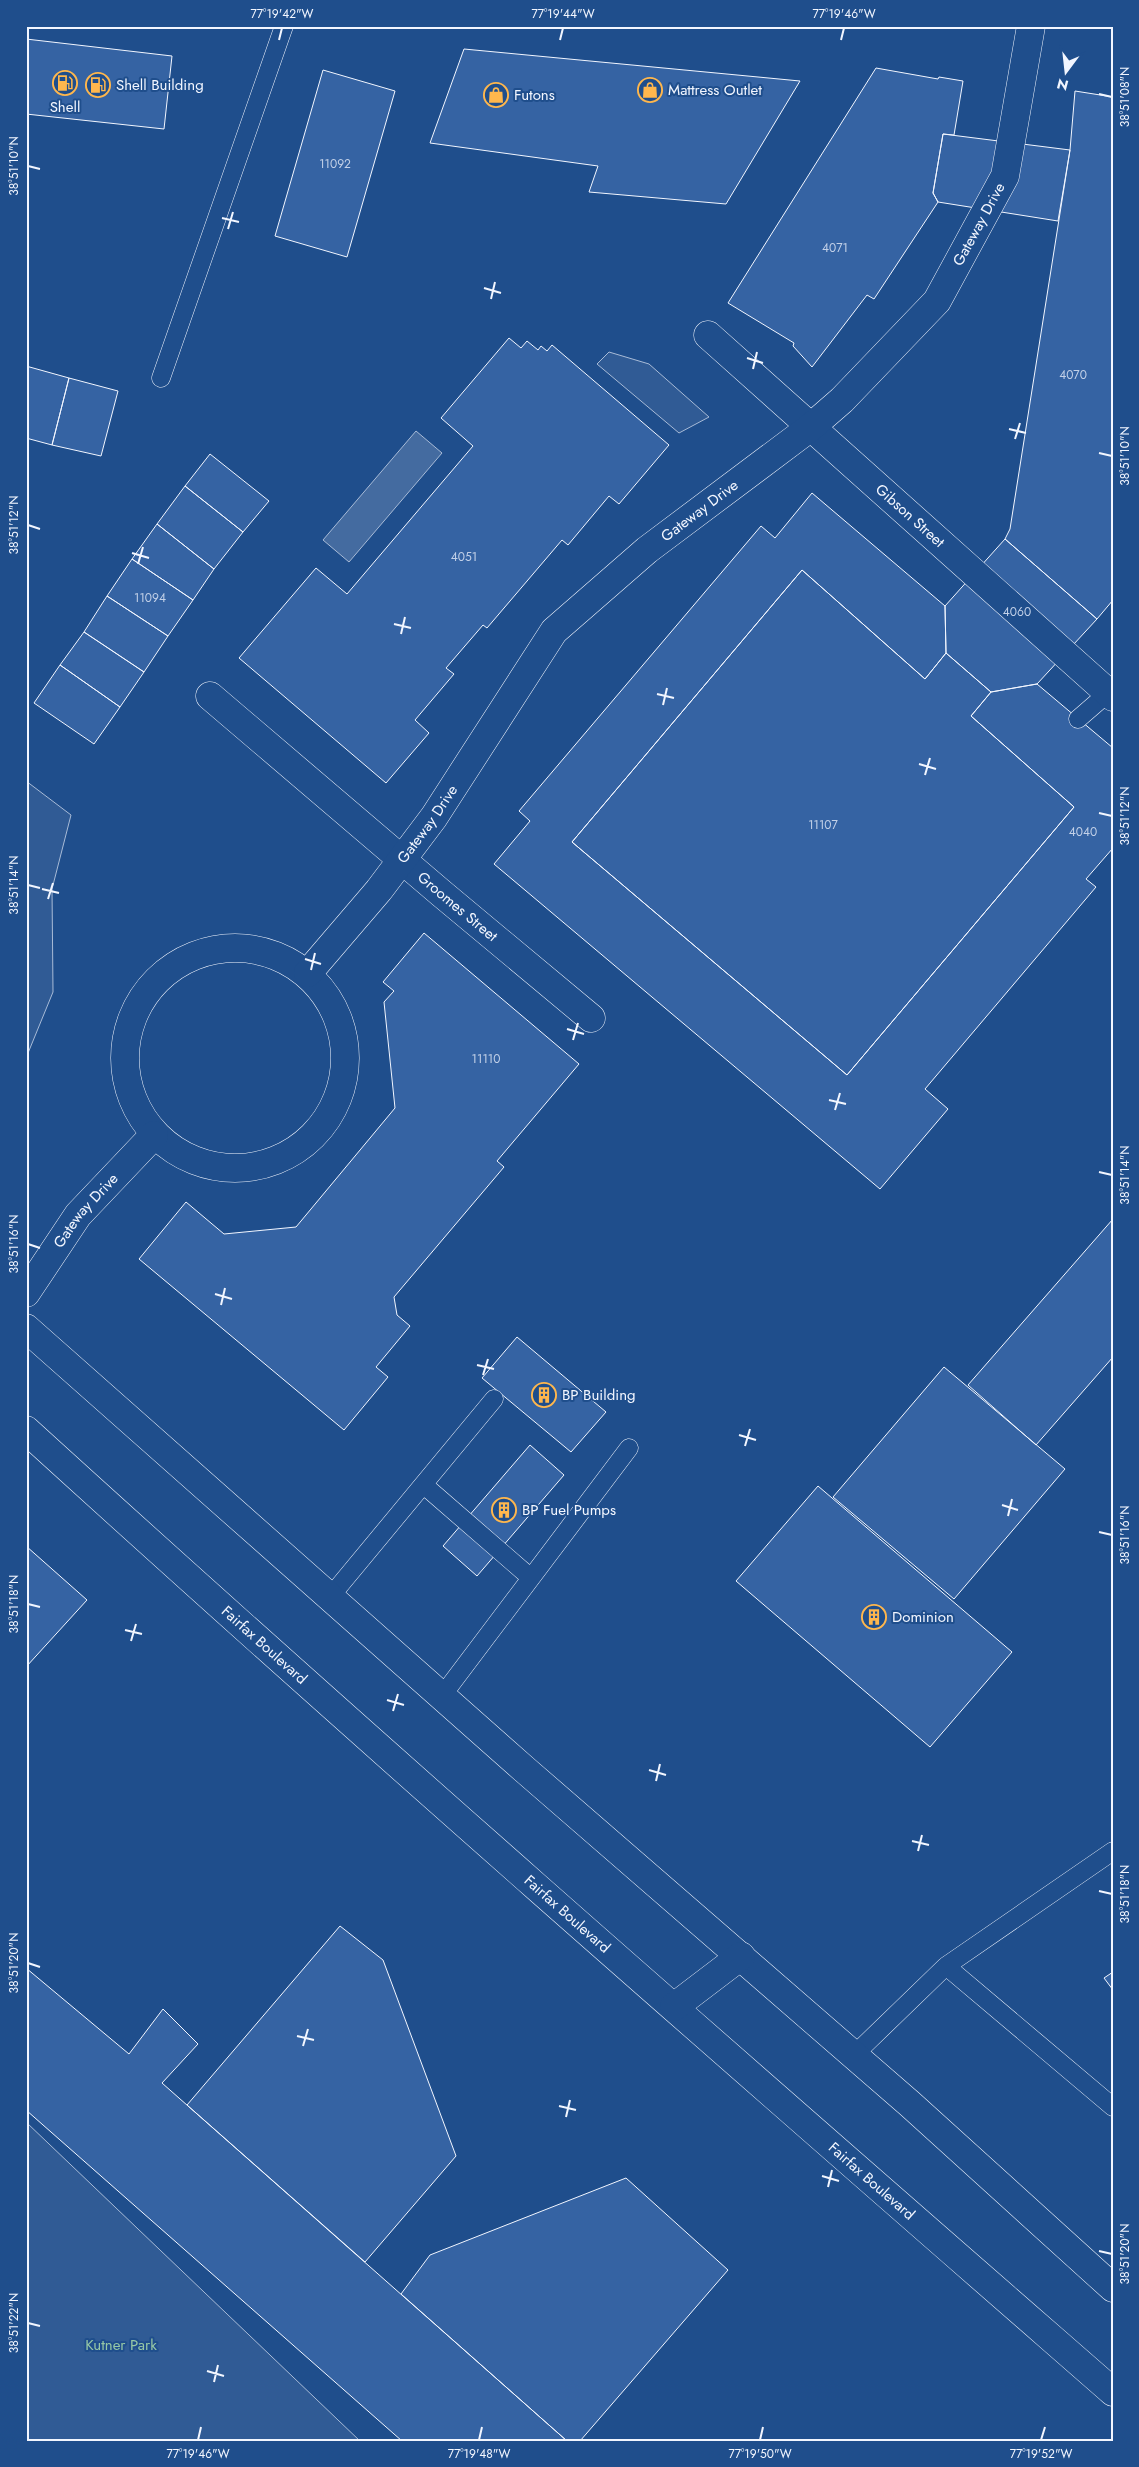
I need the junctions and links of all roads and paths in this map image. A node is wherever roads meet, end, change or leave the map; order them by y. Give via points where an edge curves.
1 (284, 26) edge
2 (1031, 26) edge
3 (708, 335) dead end
4 (161, 378) dead end
5 (811, 427) junction
6 (1110, 695) edge
7 (210, 696) dead end
8 (1078, 719) dead end
9 (403, 859) junction
10 (308, 973) junction
11 (591, 1018) dead end
12 (154, 1135) junction
13 (26, 1293) edge
14 (26, 1328) edge
15 (494, 1399) dead end
16 (26, 1430) edge
17 (630, 1448) dead end
18 (424, 1486) junction
19 (531, 1578) junction
20 (330, 1598) junction
21 (442, 1696) junction
22 (1113, 1851) edge
23 (741, 1956) junction
24 (946, 1966) junction
25 (674, 2007) junction
26 (853, 2056) junction
27 (1113, 2107) edge
28 (1113, 2288) edge
29 (1113, 2392) edge

1 - 4 lane
2 - 5 street, Gateway Drive via 1005,176 937,301 842,400
3 - 5 street, Gibson Street
5 - 6 street, Gibson Street
5 - 9 street, Gateway Drive via 647,550 554,631 434,817
6 - 8 lane
7 - 9 street, Groomes Street
9 - 10 street, Gateway Drive
9 - 11 street, Groomes Street
10 - 12 street via 277,956 240,947 203,952 169,968 142,995 126,1030 123,1067 133,1104
10 - 12 street via 332,1004 344,1037 345,1073 335,1106 314,1136 286,1157 252,1168 216,1168 182,1157
12 - 13 street, Gateway Drive via 78,1215
14 - 20 street
15 - 18 lane
16 - 25 street, Fairfax Boulevard
17 - 19 lane
18 - 19 lane
18 - 20 lane
19 - 21 lane
20 - 21 street
21 - 23 street
22 - 24 lane
23 - 25 street
23 - 26 street
24 - 26 lane
24 - 27 lane
25 - 29 street, Fairfax Boulevard
26 - 28 street

